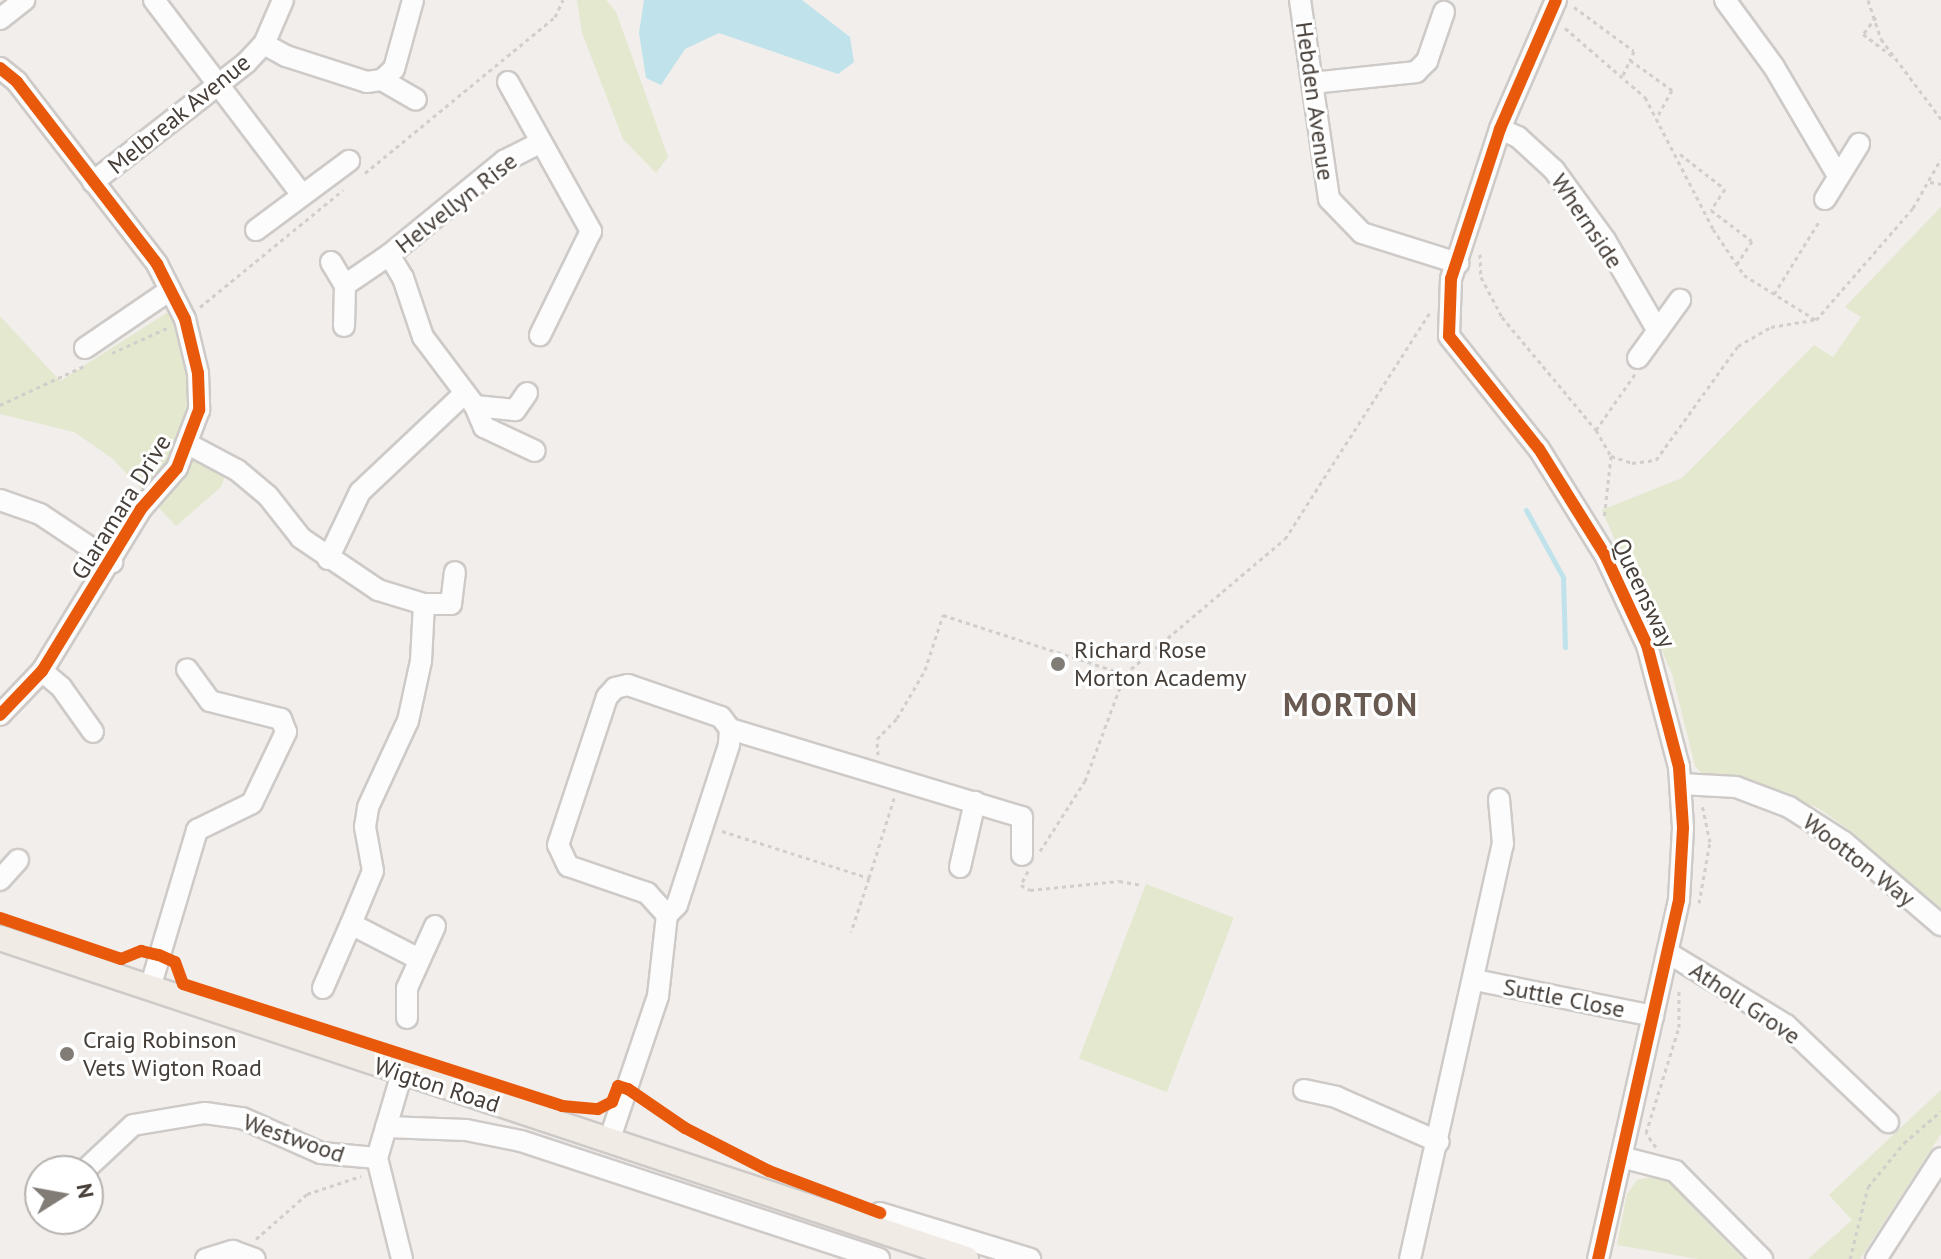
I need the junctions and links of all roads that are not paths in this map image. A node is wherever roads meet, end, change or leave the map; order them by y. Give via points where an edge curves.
1 (24, 0) edge
2 (283, 0) edge
3 (413, 0) edge
4 (1300, 0) edge
5 (1725, 0) edge
6 (164, 3) edge
7 (1565, 3) edge
8 (1444, 12) dead end
9 (0, 19) edge
10 (264, 44) junction
11 (0, 68) edge
12 (382, 80) junction
13 (508, 82) dead end
14 (1312, 83) junction
15 (218, 86) junction
16 (416, 100) dead end
17 (1500, 129) junction
18 (539, 143) junction
19 (1859, 144) dead end
20 (354, 170) road end
21 (1837, 174) junction
22 (93, 182) junction
23 (302, 195) junction
24 (1825, 199) dead end
25 (256, 230) dead end
26 (389, 255) junction
27 (331, 262) dead end
28 (1458, 263) junction
29 (353, 279) junction
30 (170, 290) junction
31 (1680, 300) dead end
32 (344, 326) dead end
33 (1658, 331) junction
34 (540, 335) dead end
35 (85, 348) dead end
36 (1637, 364) road end
37 (527, 393) dead end
38 (469, 401) junction
39 (188, 444) junction
40 (535, 451) dead end
41 (0, 500) edge
42 (328, 559) junction
43 (112, 562) junction
44 (455, 572) dead end
45 (424, 604) junction
46 (187, 669) dead end
47 (42, 671) junction
48 (0, 715) edge
49 (730, 729) junction
50 (93, 732) dead end
51 (1681, 784) junction
52 (1499, 799) dead end
53 (975, 802) junction
54 (1031, 857) road end
55 (18, 860) dead end
56 (960, 867) dead end
57 (0, 880) edge
58 (667, 915) junction
59 (351, 924) junction
60 (1941, 925) edge
61 (435, 926) dead end
62 (0, 938) edge
63 (1670, 954) junction
64 (419, 959) junction
65 (1475, 980) junction
66 (150, 988) junction
67 (323, 988) dead end
68 (1653, 1016) junction
69 (407, 1018) dead end
70 (402, 1073) junction
71 (1304, 1090) dead end
72 (1888, 1122) dead end
73 (386, 1127) junction
74 (609, 1141) junction
75 (1439, 1142) junction
76 (101, 1155) edge
77 (1621, 1157) junction
78 (1941, 1158) edge
79 (378, 1164) junction
80 (876, 1229) junction
81 (248, 1256) edge
82 (206, 1259) edge
83 (402, 1259) edge
84 (879, 1259) edge
85 (966, 1259) edge
86 (1030, 1259) edge
87 (1410, 1259) edge
88 (1598, 1259) edge
89 (1762, 1259) edge
90 (1876, 1259) edge

1 - 9 street
2 - 10 street, Melbreak Avenue
3 - 12 street via 394,69
4 - 14 street, Hebden Avenue
5 - 21 street via 1774,67
6 - 15 street
7 - 17 street, Queensway
8 - 14 street via 1427,61 1416,72
10 - 12 street via 367,82
10 - 15 street, Melbreak Avenue
11 - 22 street, Glaramara Drive via 17,82
12 - 16 street
13 - 18 street, Helvellyn Rise
14 - 28 street, Hebden Avenue via 1329,199 1336,208 1362,233
15 - 22 street, Melbreak Avenue
15 - 23 street
17 - 28 street, Queensway
17 - 33 street, Whernside via 1518,137 1554,170 1605,240
18 - 26 street, Helvellyn Rise via 504,161
18 - 34 street, Helvellyn Rise via 591,231
19 - 21 street
20 - 23 street
21 - 24 street
22 - 30 street, Glaramara Drive via 157,264
23 - 25 street
26 - 29 street
26 - 38 street, Helvellyn Rise via 403,278 423,337
27 - 29 street
28 - 51 street, Queensway via 1451,279 1449,336 1539,449 1605,555 1647,645 1669,717
29 - 32 street
30 - 35 street
30 - 39 street, Glaramara Drive via 185,319 198,373 199,410
31 - 33 street
33 - 36 street
37 - 38 street via 515,410
38 - 40 street, Helvellyn Rise via 484,427
38 - 42 street via 360,492
39 - 42 street via 237,470
39 - 43 street, Glaramara Drive via 177,468 128,529
41 - 43 street, Glaramara Drive via 40,514
42 - 45 street via 378,590
43 - 47 street, Glaramara Drive via 68,622
44 - 45 street via 451,604
45 - 59 street via 421,661 408,721 368,807 365,827 373,871
46 - 66 street via 210,701 281,719 286,732 252,803 197,830
47 - 48 street, Glaramara Drive
47 - 50 street via 61,687
49 - 53 street
49 - 58 street via 677,905
49 - 58 street via 721,717 628,685 615,688 602,712 558,845 560,857 568,866 647,893
51 - 60 street, Wootton Way via 1736,787 1789,807 1844,842
51 - 63 street, Queensway via 1682,866
52 - 65 street, Suttle Close via 1503,844
53 - 54 street via 1008,802 1022,817
53 - 56 street
55 - 57 street
58 - 74 street via 658,996
59 - 64 street
59 - 67 street
61 - 64 street
62 - 66 main road, Wigton Road
63 - 68 street, Queensway
63 - 72 street, Atholl Grove via 1786,1025
64 - 69 street via 407,988
65 - 68 street, Suttle Close
65 - 75 street, Suttle Close
66 - 70 main road, Wigton Road
68 - 77 street, Queensway
70 - 73 street
70 - 74 main road, Wigton Road
71 - 75 street via 1336,1097
73 - 79 street
73 - 84 street, Wigton Road via 466,1130 521,1141
74 - 80 main road, Wigton Road
75 - 87 street, Suttle Close
76 - 79 street, Westwood via 133,1125 205,1113 242,1118 321,1153
77 - 88 street, Queensway
77 - 89 street via 1675,1171
78 - 90 street
79 - 83 street
80 - 85 main road, Wigton Road
80 - 86 street via 880,1213
81 - 82 street

